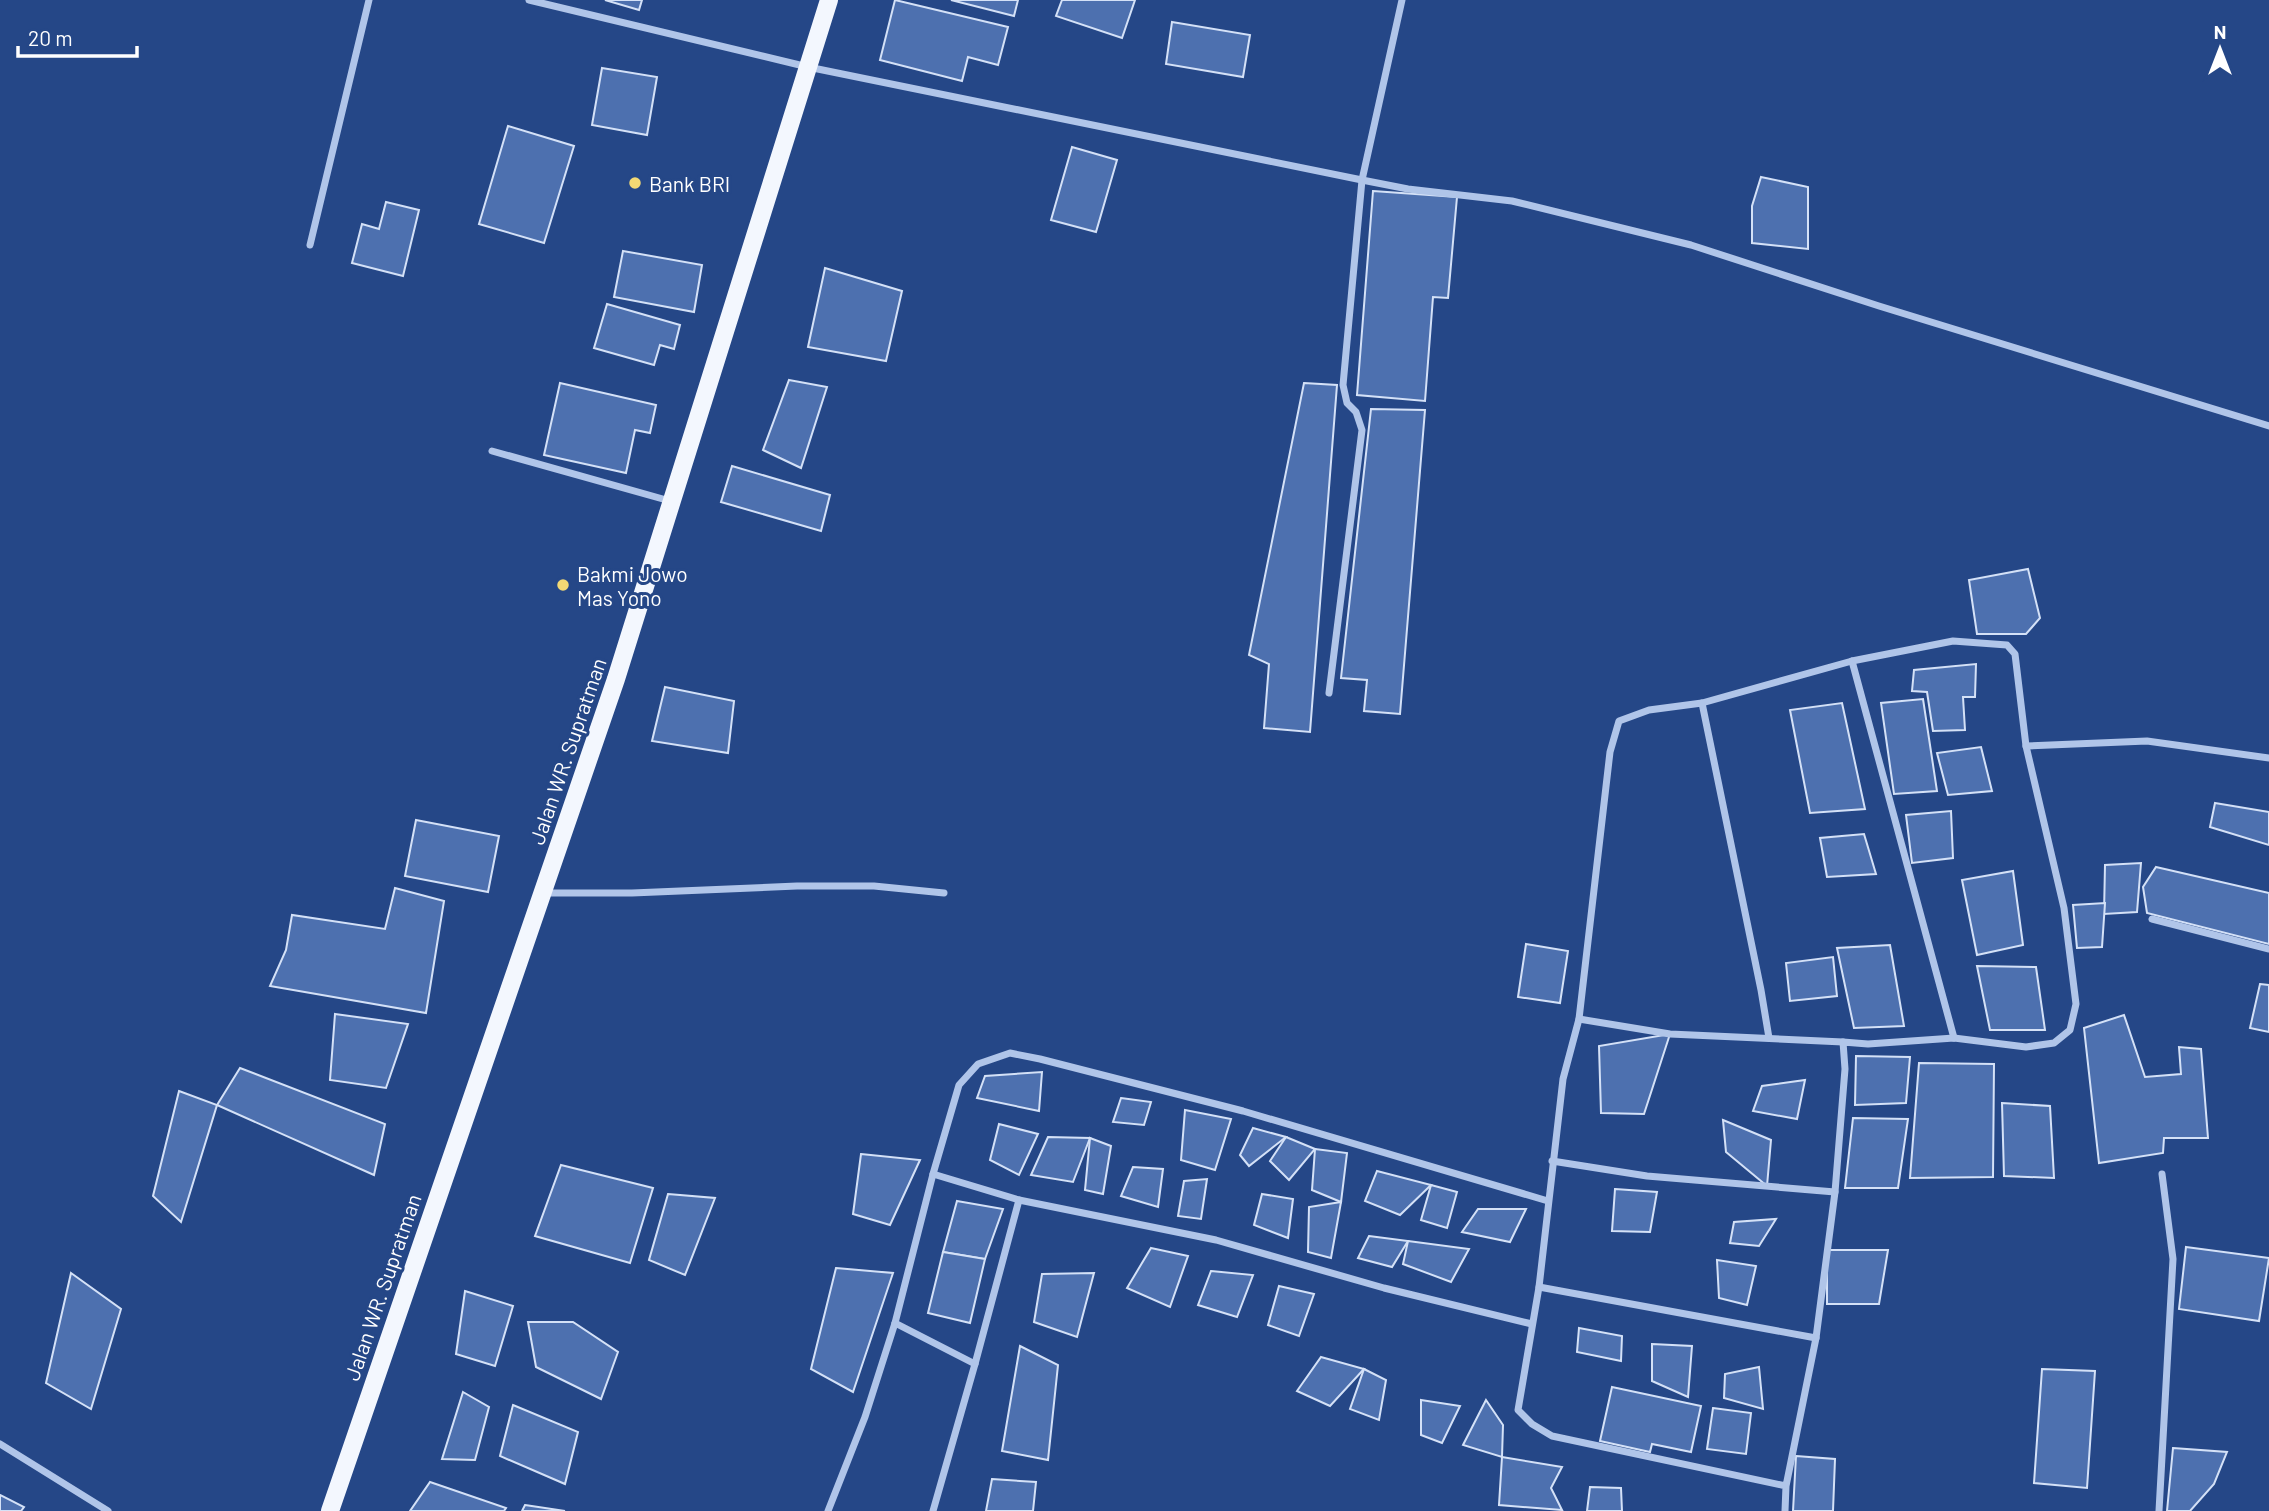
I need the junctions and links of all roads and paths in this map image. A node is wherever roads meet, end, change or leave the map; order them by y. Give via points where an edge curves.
1 (369, 0) edge
2 (530, 0) edge
3 (829, 0) edge
4 (1402, 0) edge
5 (808, 67) junction
6 (1362, 180) junction
7 (310, 245) dead end
8 (2269, 426) edge
9 (492, 451) dead end
10 (671, 501) junction
11 (1852, 661) junction
12 (1329, 693) dead end
13 (1702, 703) junction
14 (2026, 746) junction
15 (2269, 758) edge
16 (542, 894) junction
17 (944, 894) dead end
18 (2152, 919) dead end
19 (2269, 949) edge
20 (1579, 1019) junction
21 (1769, 1038) junction
22 (1954, 1038) junction
23 (1843, 1042) junction
24 (1552, 1161) junction
25 (933, 1174) junction
26 (2162, 1174) dead end
27 (1835, 1192) junction
28 (1019, 1199) junction
29 (1548, 1201) junction
30 (1539, 1287) junction
31 (895, 1323) junction
32 (1532, 1324) junction
33 (1816, 1338) junction
34 (975, 1364) junction
35 (0, 1444) edge
36 (1786, 1486) junction
37 (108, 1511) edge
38 (330, 1511) edge
39 (828, 1511) edge
40 (933, 1511) edge
41 (1785, 1511) edge
42 (2159, 1511) edge

1 - 7 street
2 - 5 street
3 - 5 main road, Jalan WR. Supratman
4 - 6 street
5 - 6 street
5 - 10 main road, Jalan WR. Supratman
6 - 8 street via 1512,201 1691,245
6 - 12 street via 1343,385 1362,429
9 - 10 street
10 - 16 main road, Jalan WR. Supratman
11 - 13 street
11 - 14 street via 1953,641 2007,645 2015,654
11 - 22 street
13 - 20 street via 1649,710 1619,721 1610,752
13 - 21 street
14 - 15 street via 2147,741
14 - 22 street via 2064,908 2076,1004 2070,1030 2054,1043 2026,1047
16 - 17 street via 797,886 874,886
16 - 38 main road, Jalan WR. Supratman
18 - 19 street
20 - 21 street via 1670,1034
20 - 24 street via 1563,1079
21 - 23 street
22 - 23 street
23 - 27 street
24 - 27 street via 1647,1176
24 - 29 street
25 - 28 street
25 - 29 street via 959,1085 978,1064 1010,1054 1243,1111
25 - 31 street
26 - 42 street via 2173,1259
27 - 33 street
28 - 32 street via 1216,1240
28 - 34 street
29 - 30 street
30 - 32 street
30 - 33 street
31 - 34 street
31 - 39 street
32 - 36 street via 1518,1410 1532,1424 1552,1436
33 - 36 street
34 - 40 street
35 - 37 street
36 - 41 street

